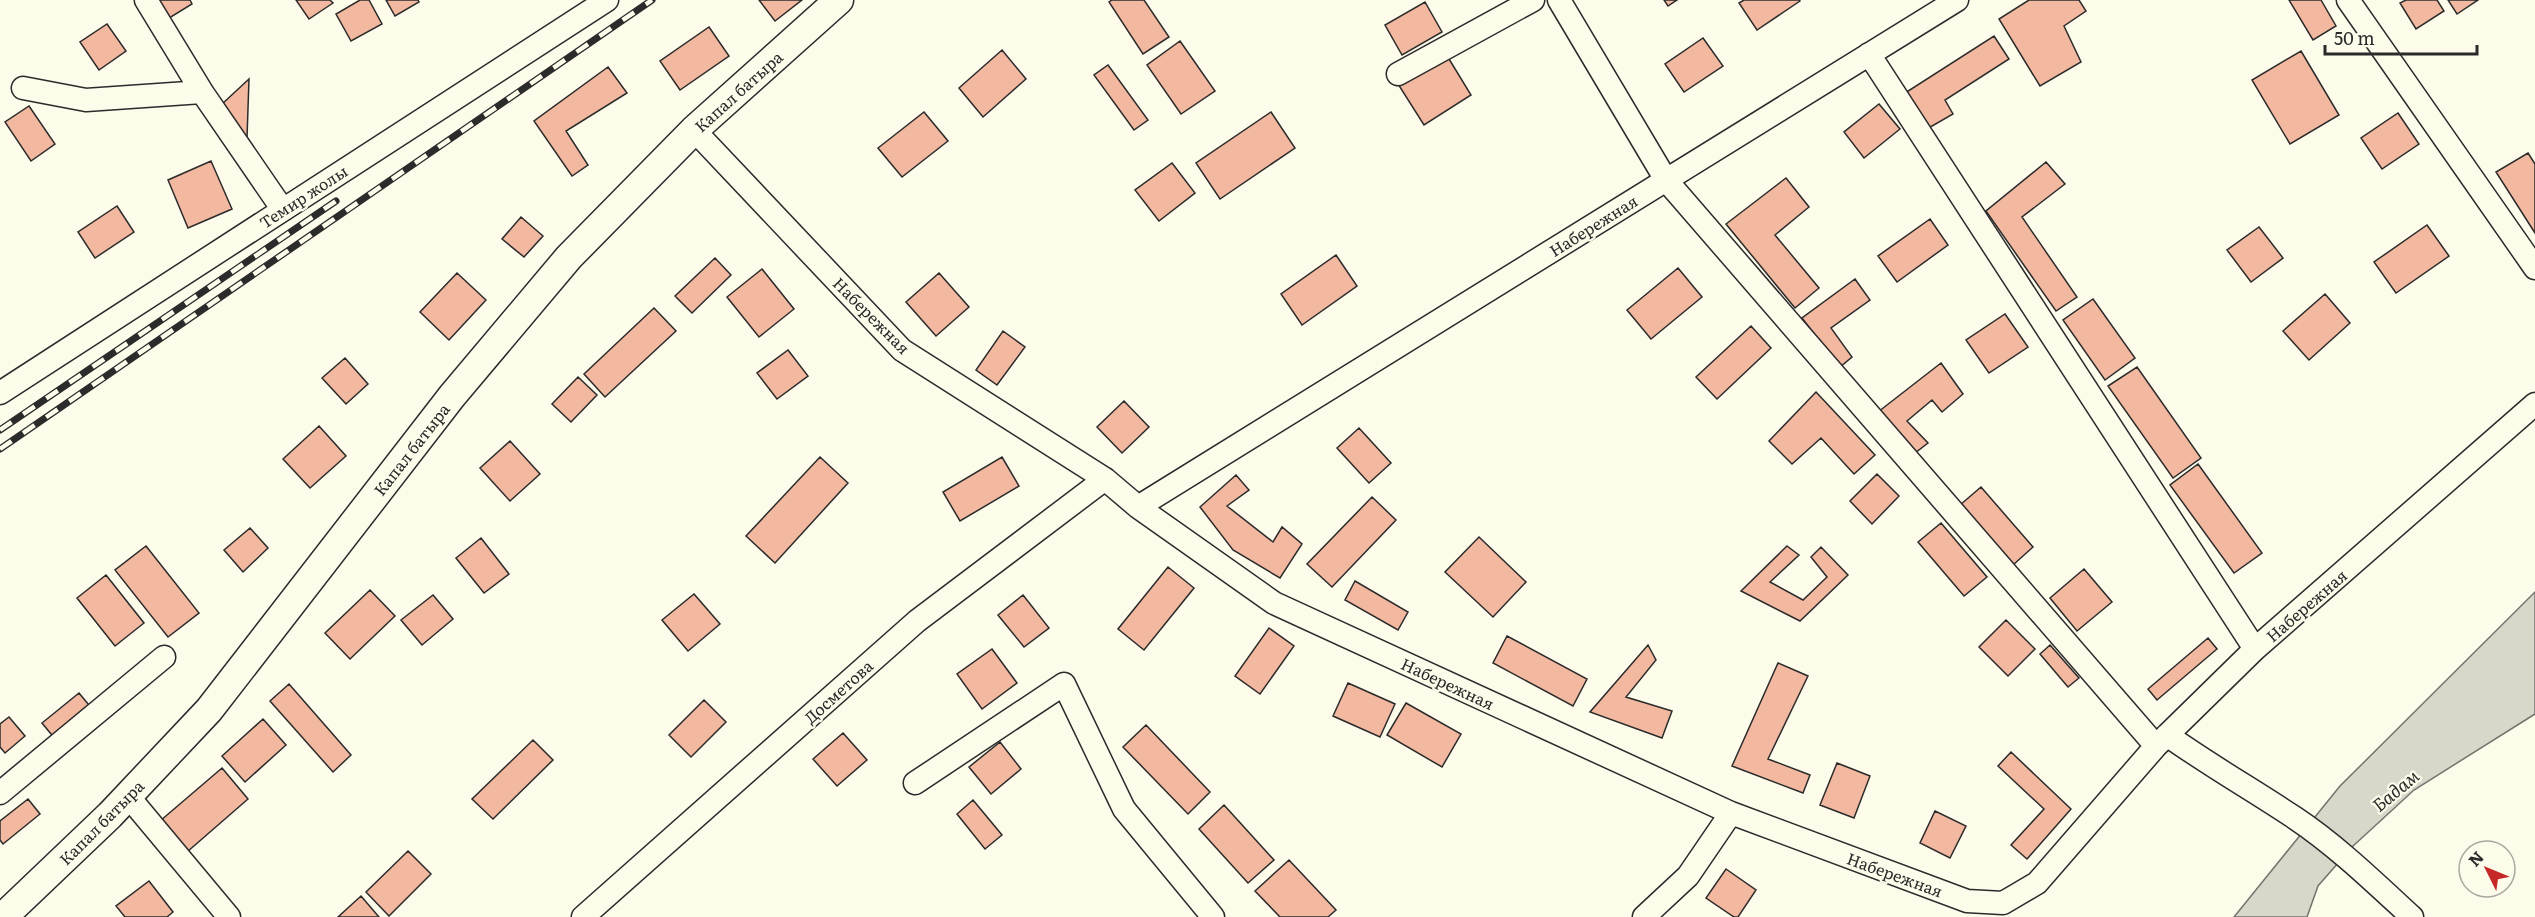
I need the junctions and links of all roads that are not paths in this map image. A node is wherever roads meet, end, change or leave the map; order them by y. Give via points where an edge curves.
1 (146, 0) edge
2 (607, 0) edge
3 (839, 0) edge
4 (1533, 0) edge
5 (1957, 0) edge
6 (1560, 1) edge
7 (2357, 3) edge
8 (1869, 54) junction
9 (1398, 74) dead end
10 (24, 88) dead end
11 (202, 92) junction
12 (694, 130) junction
13 (1666, 180) junction
14 (283, 210) junction
15 (2535, 268) edge
16 (0, 393) edge
17 (2535, 405) edge
18 (1105, 479) junction
19 (1138, 507) junction
20 (2255, 649) junction
21 (164, 657) dead end
22 (2162, 741) junction
23 (915, 783) dead end
24 (0, 793) edge
25 (128, 796) junction
26 (1731, 813) junction
27 (3, 917) edge
28 (229, 917) edge
29 (583, 917) edge
30 (1213, 917) edge
31 (1644, 917) edge
32 (2412, 917) edge

1 - 11 street
2 - 14 street, Темир жолы
3 - 12 main road, Капал батыра
4 - 9 street
5 - 8 street, Набережная
6 - 13 street
7 - 15 street
8 - 13 street, Набережная
8 - 20 street
10 - 11 street via 86,100
11 - 14 street
12 - 18 street, Набережная via 902,350
12 - 25 main road, Капал батыра via 569,257 452,396 209,710
13 - 19 street, Набережная
13 - 22 street
14 - 16 street, Темир жолы
17 - 20 street, Набережная
18 - 19 street, Набережная
18 - 29 street, Досметова via 916,621
19 - 26 street, Набережная via 1274,603
20 - 22 street, Набережная
21 - 24 street
22 - 26 street, Набережная via 2037,882 2003,903 1967,901
22 - 32 street via 2297,819
23 - 30 street via 1064,684 1124,809
25 - 27 main road, Капал батыра
25 - 28 street
26 - 31 street via 1688,876

